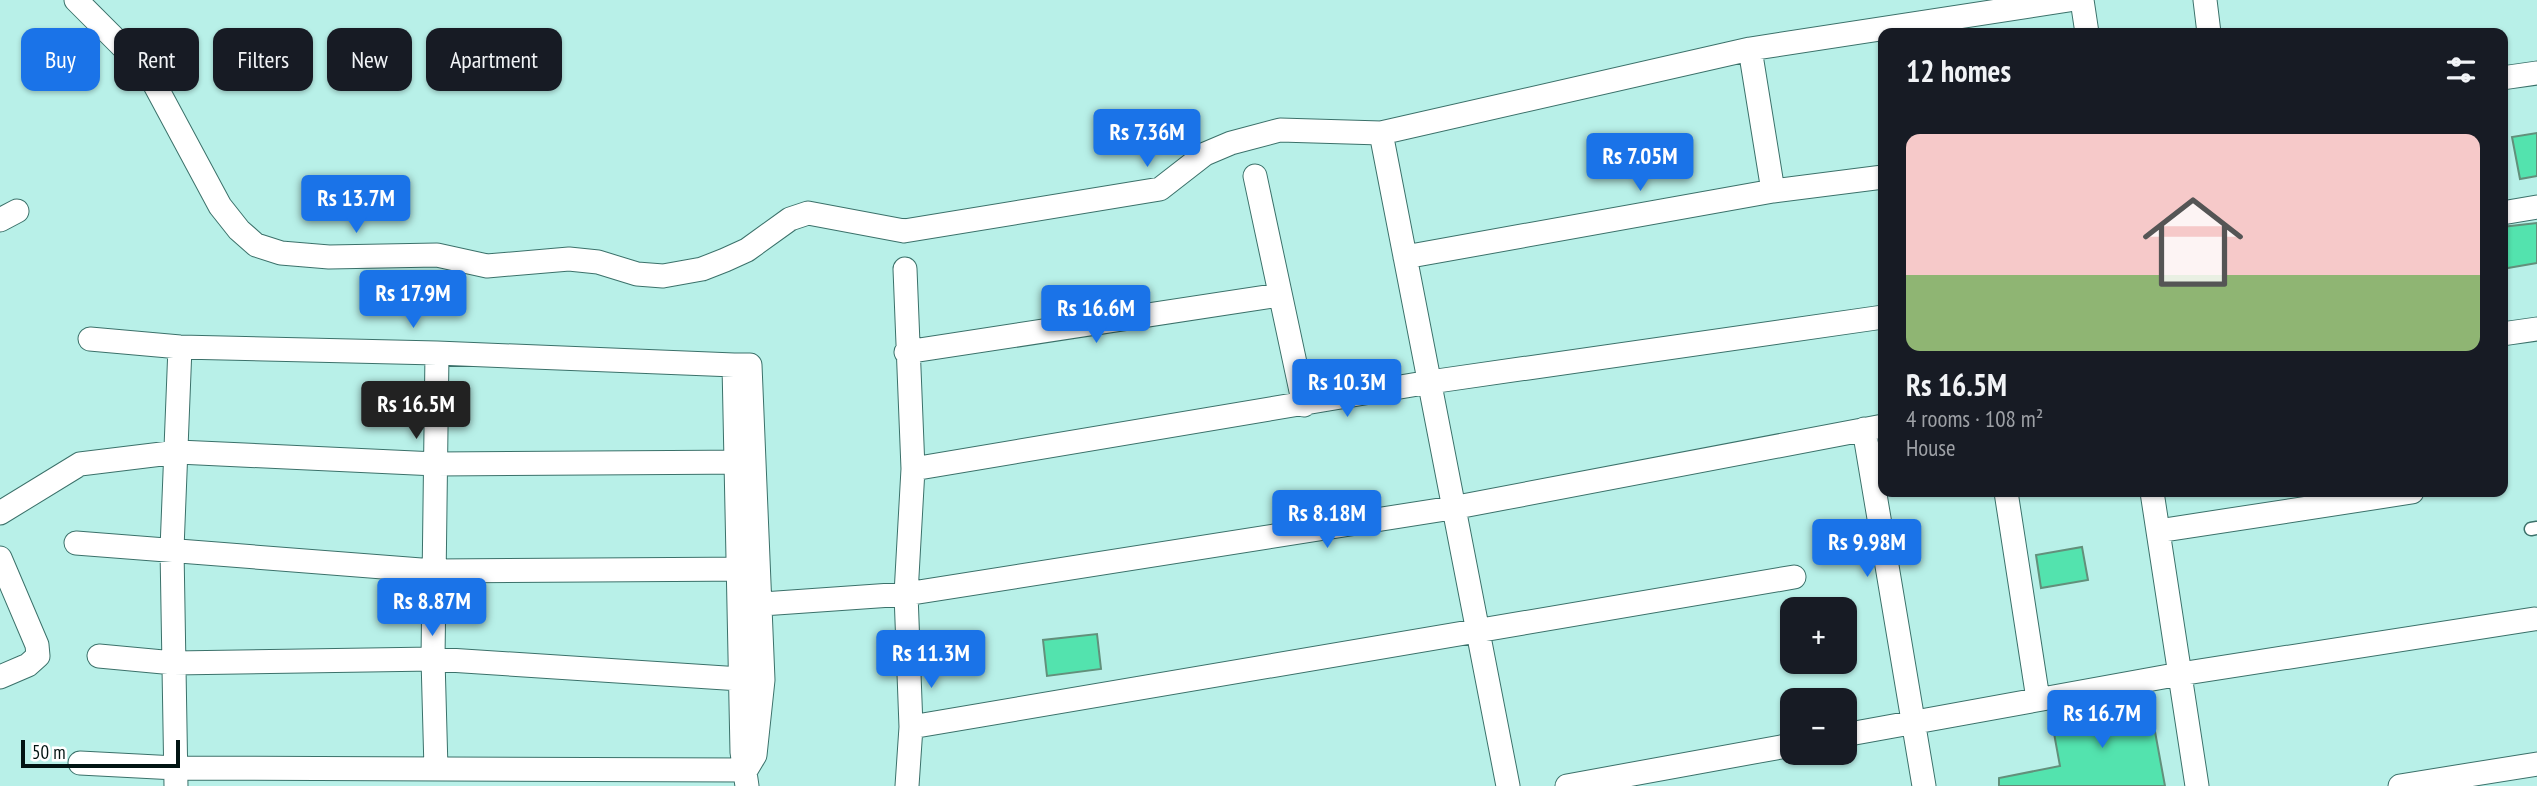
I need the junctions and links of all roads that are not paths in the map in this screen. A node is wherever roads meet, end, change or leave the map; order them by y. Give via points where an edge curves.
1 (76, 0) edge
2 (2069, 0) edge
3 (2082, 0) edge
4 (2205, 0) edge
5 (1887, 28) edge
6 (2086, 28) edge
7 (2208, 28) edge
8 (1878, 29) edge
9 (1750, 49) junction
10 (2537, 73) edge
11 (2508, 77) edge
12 (1381, 133) junction
13 (1255, 176) dead end
14 (1878, 178) edge
15 (1773, 191) junction
16 (2537, 208) edge
17 (2508, 212) edge
18 (1405, 257) junction
19 (905, 269) dead end
20 (1280, 295) junction
21 (1878, 318) edge
22 (2537, 329) edge
23 (2508, 333) edge
24 (90, 339) dead end
25 (180, 347) junction
26 (906, 352) junction
27 (437, 353) junction
28 (1430, 382) junction
29 (1304, 405) junction
30 (1873, 427) edge
31 (178, 452) junction
32 (746, 462) junction
33 (436, 464) junction
34 (1878, 464) edge
35 (913, 469) junction
36 (1882, 497) edge
37 (2007, 497) edge
38 (2153, 497) edge
39 (2379, 497) edge
40 (1452, 508) junction
41 (0, 513) edge
42 (2158, 531) junction
43 (76, 543) dead end
44 (172, 549) junction
45 (0, 558) edge
46 (750, 569) junction
47 (434, 571) junction
48 (1794, 577) dead end
49 (906, 594) junction
50 (762, 604) junction
51 (2534, 620) dead end
52 (1478, 632) junction
53 (99, 656) dead end
54 (433, 659) junction
55 (174, 663) junction
56 (2180, 674) junction
57 (0, 677) edge
58 (753, 680) junction
59 (2038, 699) junction
60 (1913, 722) junction
61 (911, 727) junction
62 (1857, 733) edge
63 (1780, 747) edge
64 (80, 764) dead end
65 (2537, 764) edge
66 (436, 769) junction
67 (176, 777) edge
68 (746, 778) edge
69 (1609, 782) edge
70 (908, 786) edge
71 (1508, 786) edge
72 (1567, 786) edge
73 (1924, 786) edge
74 (2197, 786) edge
75 (2400, 786) edge

1 - 12 street via 155,85 220,206 239,230 256,245 281,253 437,255 487,266 569,259 663,276 725,260 790,219 808,213 904,230 1160,189 1205,154 1280,130
2 - 5 street
3 - 6 street
4 - 7 street
8 - 9 street
9 - 12 street
9 - 15 street
10 - 11 street
12 - 18 street
13 - 20 street
14 - 15 street
15 - 18 street
16 - 17 street
18 - 28 street
19 - 26 street
20 - 26 street
20 - 29 street
21 - 28 street
22 - 23 street
24 - 25 street
25 - 27 street
25 - 31 street
26 - 35 street
27 - 32 street via 750,365
27 - 33 street
28 - 29 street
28 - 40 street
29 - 35 street
30 - 34 street
30 - 40 street
31 - 33 street
31 - 41 street via 80,464
31 - 44 street
32 - 33 street
32 - 46 street
33 - 47 street
35 - 49 street
36 - 60 street
37 - 59 street
38 - 42 street
39 - 42 street
40 - 49 street
40 - 52 street
42 - 56 street
43 - 44 street
44 - 47 street
44 - 55 street
45 - 57 street via 38,656
46 - 47 street
46 - 50 street
46 - 58 street
47 - 54 street
48 - 52 street
49 - 50 street
49 - 61 street
50 - 58 street
51 - 56 street
52 - 61 street
52 - 71 street
53 - 55 street
54 - 55 street
54 - 58 street
54 - 66 street
55 - 67 street
56 - 59 street
56 - 74 street
58 - 68 street via 755,755
59 - 60 street
60 - 62 street
60 - 73 street
61 - 70 street
63 - 69 street
64 - 67 street
65 - 75 street
66 - 67 street
66 - 68 street
69 - 72 street

